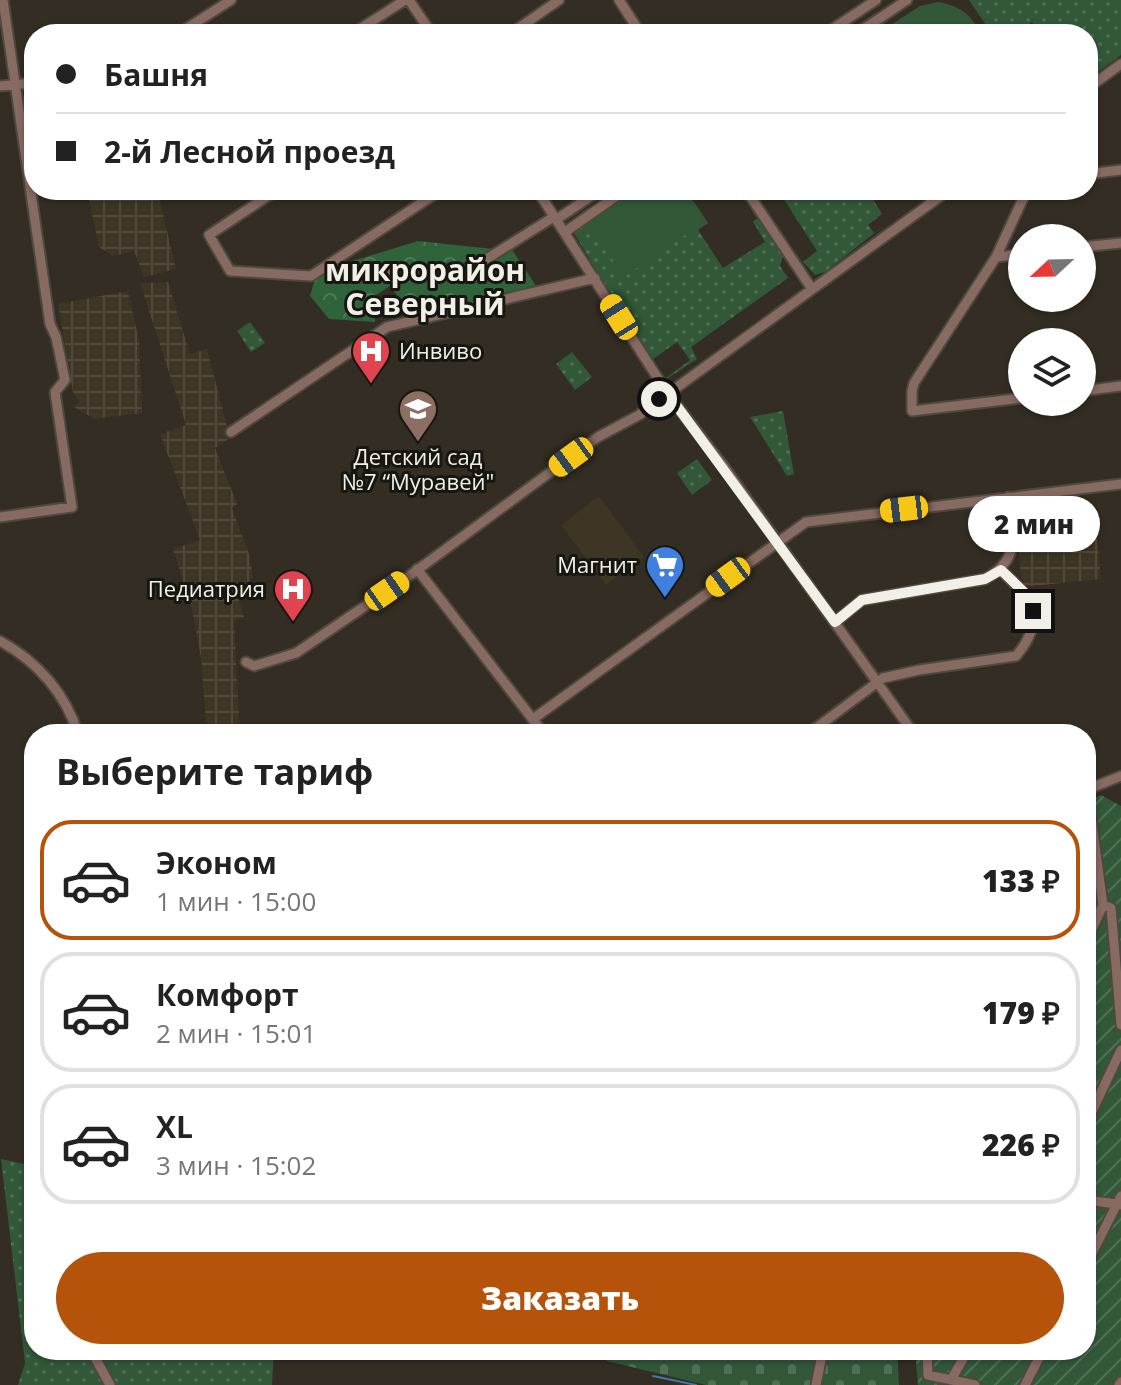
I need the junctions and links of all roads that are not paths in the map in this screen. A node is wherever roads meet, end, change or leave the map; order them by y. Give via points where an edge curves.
1 (3, 0) edge
2 (231, 0) edge
3 (407, 0) edge
4 (559, 0) edge
5 (619, 0) edge
6 (876, 0) edge
7 (907, 0) edge
8 (194, 24) edge
9 (368, 24) edge
10 (425, 24) edge
11 (524, 24) edge
12 (635, 24) edge
13 (840, 24) edge
14 (871, 24) edge
15 (1121, 64) edge
16 (1098, 81) edge
17 (24, 84) edge
18 (16, 85) junction
19 (0, 86) edge
20 (24, 141) edge
21 (1121, 170) edge
22 (1098, 173) edge
23 (32, 200) edge
24 (262, 200) edge
25 (426, 200) edge
26 (544, 200) edge
27 (585, 200) edge
28 (611, 200) edge
29 (753, 200) edge
30 (935, 200) edge
31 (1022, 200) edge
32 (557, 219) junction
33 (565, 232) junction
34 (1121, 243) edge
35 (1096, 246) edge
36 (1008, 256) edge
37 (996, 257) junction
38 (384, 274) dead end
39 (595, 278) junction
40 (812, 289) junction
41 (1121, 386) edge
42 (1096, 389) edge
43 (668, 394) junction
44 (1008, 400) edge
45 (231, 432) dead end
46 (1121, 484) edge
47 (1008, 497) junction
48 (0, 517) edge
49 (777, 542) junction
50 (417, 569) junction
51 (1001, 570) junction
52 (835, 622) junction
53 (0, 641) edge
54 (246, 662) dead end
55 (878, 682) junction
56 (533, 719) junction
57 (74, 724) edge
58 (537, 724) edge
59 (821, 724) edge
60 (907, 724) edge
61 (1121, 776) edge
62 (1096, 786) edge
63 (1096, 854) edge
64 (1103, 905) junction
65 (1096, 920) edge
66 (1121, 1025) edge
67 (1121, 1050) edge
68 (1096, 1103) edge
69 (1096, 1201) edge
70 (1120, 1202) edge
71 (1096, 1246) edge
72 (96, 1360) edge
73 (821, 1360) edge
74 (927, 1360) edge
75 (962, 1360) edge
76 (1038, 1360) edge
77 (951, 1380) junction
78 (110, 1385) edge
79 (816, 1385) edge
80 (975, 1385) edge
81 (1025, 1385) edge

1 - 18 street
2 - 8 street
3 - 9 street
3 - 10 street
4 - 11 street
5 - 12 street
6 - 13 street
7 - 14 street
15 - 16 street
17 - 18 street
18 - 19 street
18 - 20 street
21 - 22 street
23 - 48 street via 50,324 65,380 55,392 72,507
24 - 25 street via 209,235 230,271 311,276
26 - 32 street
27 - 32 street
28 - 33 street
29 - 40 street
30 - 40 street
31 - 37 street
32 - 33 street
32 - 38 street via 472,268
33 - 39 street
34 - 35 street
36 - 37 street
37 - 44 street via 914,383 912,411
39 - 43 street
39 - 45 street via 387,327
40 - 43 street
41 - 42 street
43 - 49 street
43 - 50 street via 598,437
46 - 47 street
47 - 49 street via 809,521
47 - 51 street via 1012,554
49 - 52 street
49 - 56 street
50 - 54 street via 296,653 254,666
50 - 56 street
51 - 52 street via 985,579 862,600
51 - 55 street via 1024,592 1033,611 1030,640 1016,656 919,670
52 - 55 street
53 - 57 street via 42,673 65,700
55 - 59 street
55 - 60 street
56 - 58 street
61 - 62 street
63 - 64 street
64 - 65 street
64 - 66 street via 1111,908
67 - 68 street
69 - 70 street
70 - 71 street
72 - 78 street
73 - 79 street
74 - 77 street via 928,1375
75 - 77 street
76 - 81 street
77 - 80 street

